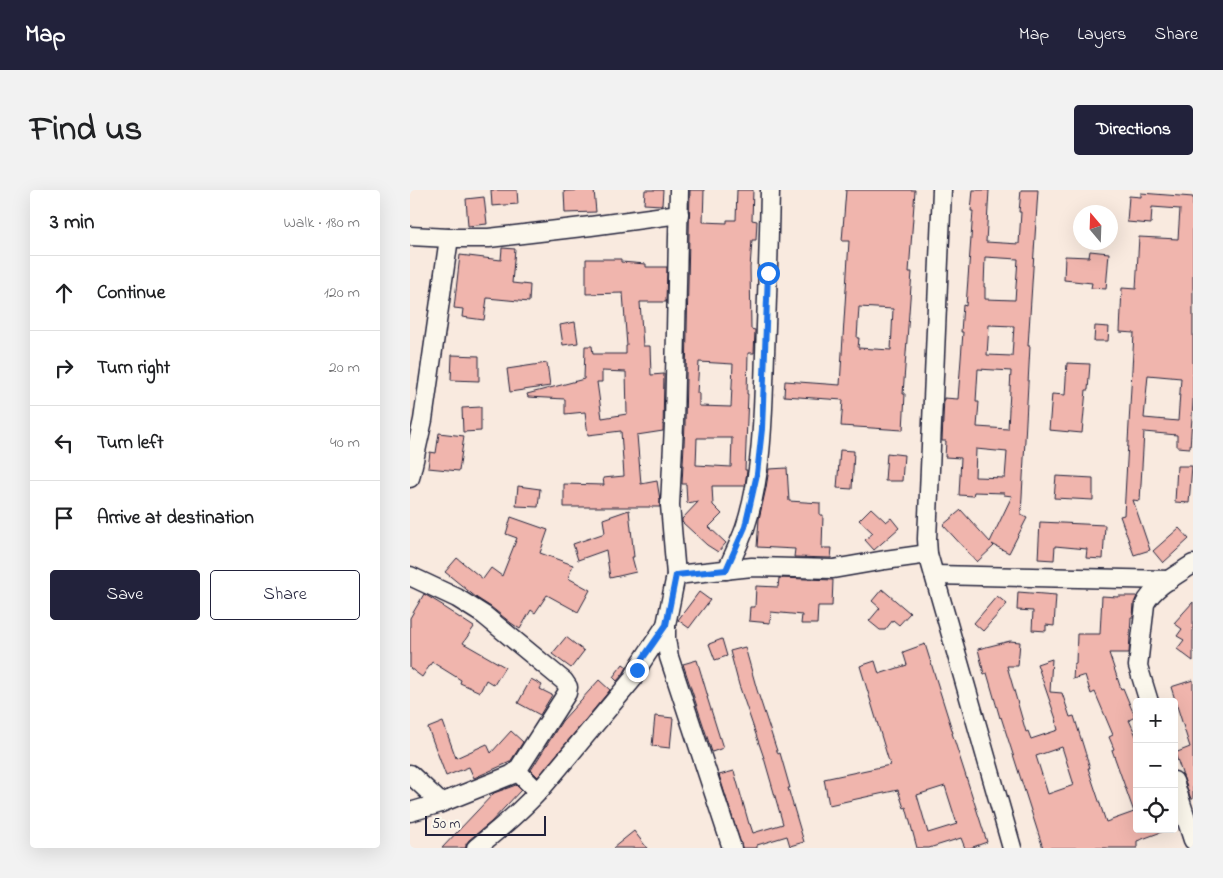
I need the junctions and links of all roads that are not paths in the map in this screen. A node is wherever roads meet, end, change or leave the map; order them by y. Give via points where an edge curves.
1 (679, 190) edge
2 (770, 190) edge
3 (942, 190) edge
4 (679, 214) junction
5 (410, 236) edge
6 (449, 238) junction
7 (410, 478) edge
8 (928, 554) junction
9 (1193, 564) edge
10 (726, 570) junction
11 (676, 575) junction
12 (935, 575) junction
13 (410, 576) edge
14 (1170, 580) junction
15 (666, 625) junction
16 (1148, 698) edge
17 (517, 771) junction
18 (410, 774) edge
19 (1176, 788) edge
20 (538, 792) junction
21 (441, 803) junction
22 (410, 812) edge
23 (1193, 840) edge
24 (476, 848) edge
25 (732, 848) edge
26 (1012, 848) edge

1 - 4 street
2 - 10 street via 762,429 757,474 745,527
3 - 8 street
4 - 6 street via 489,238
4 - 11 street via 670,505
5 - 6 street
6 - 7 street via 423,420
8 - 10 street via 833,569 752,567
8 - 12 street
9 - 14 street
10 - 11 street
11 - 15 street
12 - 14 street
12 - 26 street
13 - 17 street via 484,615 568,687
14 - 16 street via 1150,595 1145,604 1138,666
15 - 20 street via 632,680
15 - 25 street via 669,657
17 - 20 street
17 - 21 street
18 - 21 street
19 - 23 street
20 - 24 street
21 - 22 street

